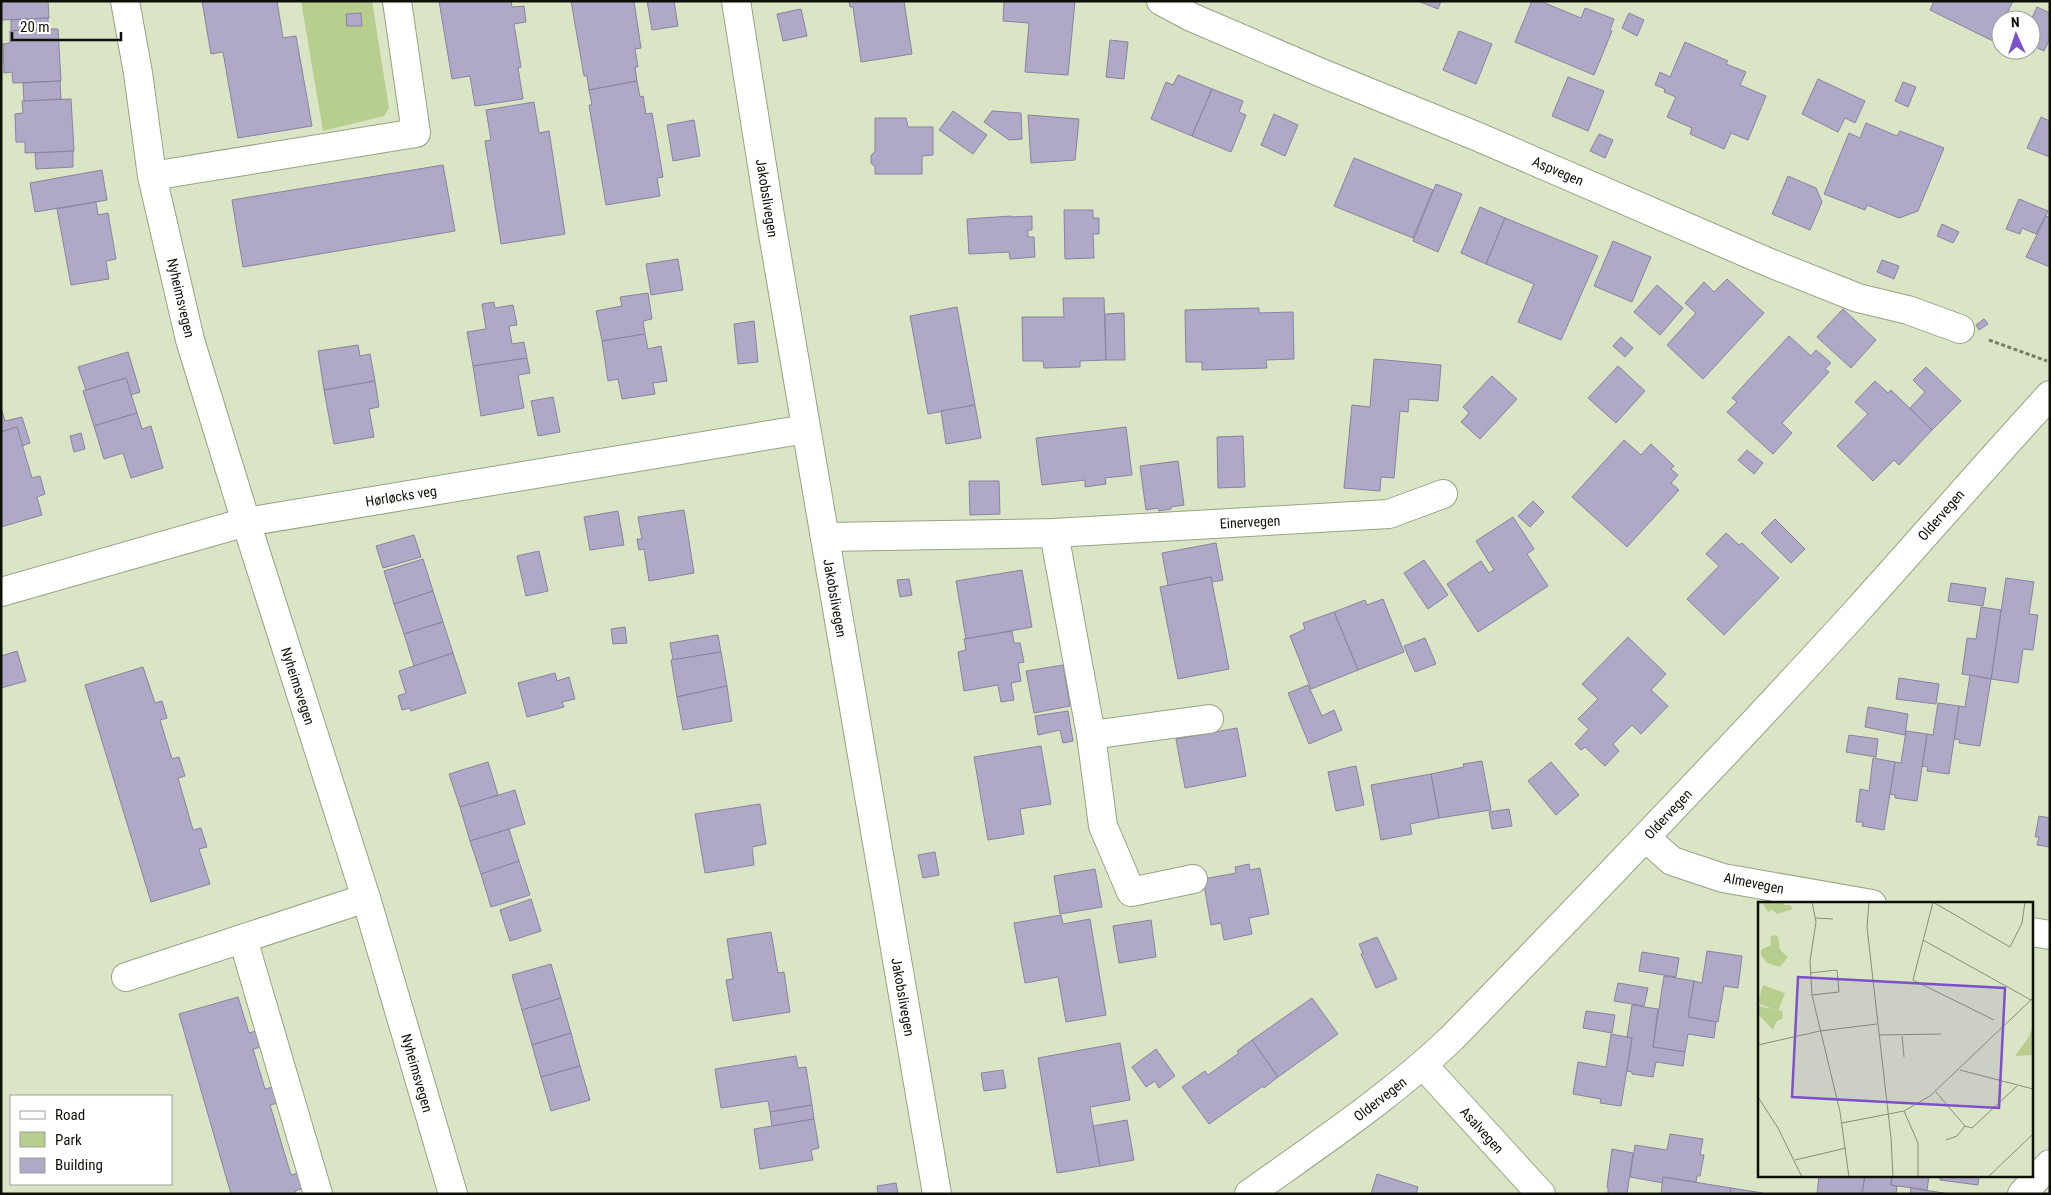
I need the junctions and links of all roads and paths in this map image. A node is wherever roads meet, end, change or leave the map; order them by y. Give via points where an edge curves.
1 (125, 1) edge
2 (397, 1) edge
3 (736, 1) edge
4 (1161, 1) edge
5 (152, 176) junction
6 (1960, 329) joint
7 (2050, 362) edge
8 (2050, 395) edge
9 (806, 428) junction
10 (1444, 494) dead end
11 (246, 522) junction
12 (1054, 533) junction
13 (825, 537) junction
14 (1, 592) edge
15 (1209, 720) dead end
16 (1091, 735) junction
17 (1646, 838) junction
18 (1193, 879) dead end
19 (366, 898) junction
20 (1861, 902) edge
21 (2034, 932) edge
22 (2050, 935) edge
23 (242, 939) junction
24 (126, 977) dead end
25 (1423, 1065) junction
26 (2050, 1164) edge
27 (318, 1194) edge
28 (453, 1194) edge
29 (937, 1194) edge
30 (1249, 1194) edge
31 (1541, 1194) edge
32 (2022, 1194) edge

1 - 5 street, Nyheimsvegen
2 - 5 street via 416,133
3 - 9 street, Jakobslivegen
4 - 6 street, Aspvegen via 1191,17 1770,263 1858,298 1908,310
5 - 11 street, Nyheimsvegen via 190,340
6 - 7 path
8 - 17 street, Oldervegen
9 - 11 street, Hørløcks veg
9 - 13 street, Jakobslivegen
10 - 12 street, Einervegen via 1389,514
11 - 14 street, Hørløcks veg
11 - 19 street, Nyheimsvegen
12 - 13 street, Einervegen
12 - 16 street
13 - 29 street, Jakobslivegen
15 - 16 street
16 - 18 street via 1103,826 1132,892
17 - 20 street, Almevegen via 1672,861 1723,878
17 - 25 street, Oldervegen
19 - 23 street
19 - 28 street, Nyheimsvegen
21 - 22 street
23 - 24 street
23 - 27 street
25 - 30 street, Oldervegen via 1367,1111
25 - 31 street, Asalvegen
26 - 32 street

